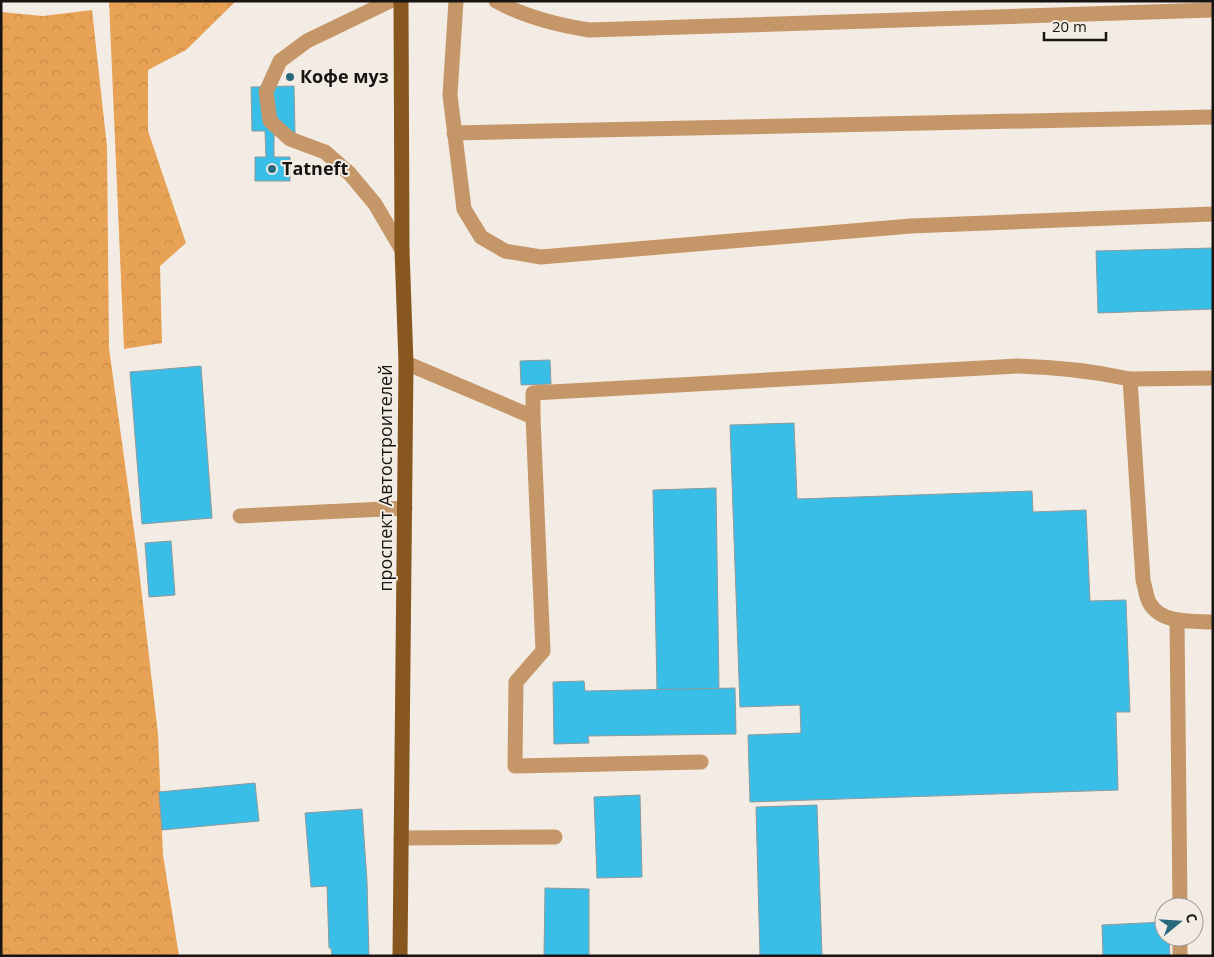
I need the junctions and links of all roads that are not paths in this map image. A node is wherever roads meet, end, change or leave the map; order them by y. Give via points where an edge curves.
1 (390, 1) edge
2 (401, 1) edge
3 (456, 1) edge
4 (496, 1) edge
5 (1213, 10) edge
6 (1213, 117) edge
7 (454, 133) junction
8 (1213, 214) edge
9 (402, 250) junction
10 (406, 363) junction
11 (1213, 378) edge
12 (1130, 379) junction
13 (533, 417) junction
14 (405, 508) junction
15 (240, 516) dead end
16 (1177, 620) junction
17 (1213, 622) edge
18 (701, 762) dead end
19 (555, 837) dead end
20 (401, 838) junction
21 (1180, 897) edge
22 (400, 956) edge

1 - 9 lane via 307,41 280,61 266,92 270,122 290,140 326,152 350,174 376,204
2 - 9 main road, проспект Автостроителей
3 - 7 lane via 450,95
4 - 5 lane via 558,25 589,30
6 - 7 lane
7 - 8 lane via 464,209 481,237 505,251 541,257 911,226
9 - 10 main road, проспект Автостроителей
10 - 13 lane
10 - 14 main road, проспект Автостроителей
11 - 12 lane
12 - 13 lane via 1056,367 1018,366 533,393
12 - 16 lane via 1142,580 1149,603 1162,616
13 - 18 lane via 543,651 516,682 516,766
14 - 15 lane
14 - 20 main road, проспект Автостроителей
16 - 17 lane
16 - 21 lane
19 - 20 lane
20 - 22 main road, проспект Автостроителей

